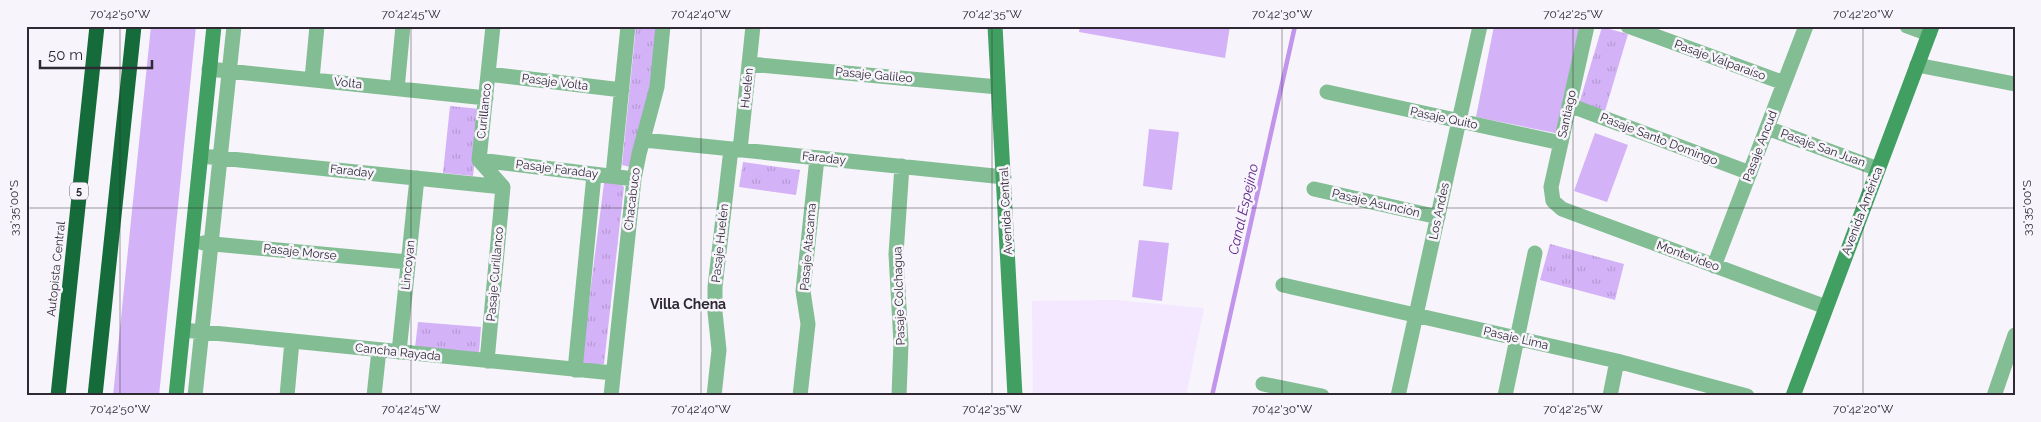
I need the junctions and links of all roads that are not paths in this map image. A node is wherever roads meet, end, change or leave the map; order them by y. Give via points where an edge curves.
1 (97, 26) edge
2 (134, 26) edge
3 (214, 26) edge
4 (234, 26) edge
5 (317, 26) edge
6 (403, 26) edge
7 (493, 26) edge
8 (628, 26) edge
9 (663, 26) edge
10 (753, 26) edge
11 (995, 26) edge
12 (1480, 26) edge
13 (1587, 26) edge
14 (1628, 26) edge
15 (1806, 26) edge
16 (1907, 26) edge
17 (1930, 30) edge
18 (750, 64) junction
19 (1917, 65) junction
20 (209, 69) junction
21 (230, 71) junction
22 (488, 74) junction
23 (312, 79) junction
24 (1784, 83) junction
25 (2015, 84) edge
26 (998, 87) junction
27 (397, 89) junction
28 (622, 90) junction
29 (1327, 92) dead end
30 (486, 98) junction
31 (1569, 105) junction
32 (1459, 121) junction
33 (1767, 128) junction
34 (644, 140) junction
35 (1561, 143) junction
36 (736, 150) junction
37 (200, 156) junction
38 (220, 158) junction
39 (818, 158) junction
40 (479, 160) junction
41 (902, 166) junction
42 (1878, 169) junction
43 (1750, 173) junction
44 (594, 175) junction
45 (614, 175) junction
46 (1004, 177) junction
47 (417, 178) junction
48 (634, 179) junction
49 (503, 187) junction
50 (1314, 189) dead end
51 (1553, 201) joint
52 (1438, 217) junction
53 (192, 241) junction
54 (211, 243) junction
55 (1535, 253) dead end
56 (408, 262) junction
57 (1714, 266) junction
58 (1283, 285) dead end
59 (1826, 307) junction
60 (1416, 315) junction
61 (182, 330) junction
62 (202, 332) junction
63 (2015, 335) edge
64 (1517, 338) junction
65 (292, 341) junction
66 (63, 345) junction
67 (378, 350) junction
68 (400, 352) junction
69 (487, 361) junction
70 (1618, 361) junction
71 (575, 370) junction
72 (614, 373) junction
73 (1263, 384) dead end
74 (47, 396) edge
75 (58, 396) edge
76 (95, 396) edge
77 (176, 396) edge
78 (195, 396) edge
79 (286, 396) edge
80 (374, 396) edge
81 (611, 396) edge
82 (714, 396) edge
83 (800, 396) edge
84 (899, 396) edge
85 (1015, 396) edge
86 (1322, 396) edge
87 (1398, 396) edge
88 (1505, 396) edge
89 (1610, 396) edge
90 (1747, 396) edge
91 (1793, 396) edge
92 (1994, 396) edge

1 - 66 highway, Autopista Central / 5
2 - 76 highway
3 - 20 street
4 - 21 street
5 - 23 street
6 - 27 street
7 - 22 street, Curillanco
8 - 28 street, Chacabuco
9 - 34 street, Chacabuco via 657,87
10 - 18 street, Huelén
11 - 26 street, Avenida Central
12 - 32 street, Los Andes
13 - 31 street, Santiago
14 - 24 street, Pasaje Valparaíso
15 - 24 street, Pasaje Ancud
16 - 17 street
17 - 19 street, Avenida América
18 - 26 street, Pasaje Galileo
18 - 36 street, Huelén
19 - 25 street
19 - 42 street, Avenida América
20 - 21 street, Volta
20 - 37 street
21 - 23 street, Volta
21 - 38 street
22 - 28 street, Pasaje Volta
22 - 30 street, Curillanco
23 - 27 street, Volta
24 - 33 street, Pasaje Ancud
26 - 46 street, Avenida Central
27 - 30 street, Volta
28 - 45 street, Chacabuco
29 - 32 street, Pasaje Quito
30 - 40 street, Curillanco
31 - 35 street, Santiago
31 - 43 street, Pasaje Santo Domingo
32 - 35 street, Pasaje Quito
32 - 52 street, Los Andes
33 - 42 street, Pasaje San Juan
33 - 43 street, Pasaje Ancud
34 - 36 street, Faraday
34 - 48 street, Chacabuco
35 - 51 street, Santiago via 1551,187
36 - 39 street, Faraday
36 - 82 street, Pasaje Huelén via 715,287 719,350
37 - 38 street, Faraday
37 - 53 street
38 - 47 street, Faraday
38 - 54 street
39 - 41 street, Faraday
39 - 83 street, Pasaje Atacama via 803,291 808,324
40 - 44 street, Pasaje Faraday
40 - 49 street
41 - 46 street, Faraday
41 - 84 street, Pasaje Colchagua via 896,254 901,343
42 - 59 street, Avenida América
43 - 57 street, Pasaje Ancud
44 - 45 street, Pasaje Faraday
44 - 71 street
45 - 48 street, Pasaje Faraday
46 - 85 street, Avenida Central
47 - 49 street, Faraday
47 - 56 street, Lincoyan
48 - 72 street, Chacabuco
49 - 69 street, Pasaje Curillanco
50 - 52 street, Pasaje Asunción
51 - 57 street, Montevideo via 1562,209
52 - 60 street, Los Andes
53 - 54 street, Pasaje Morse
53 - 61 street
54 - 56 street, Pasaje Morse
54 - 62 street
55 - 64 street
56 - 68 street, Lincoyan
57 - 59 street, Montevideo
58 - 60 street, Pasaje Lima
59 - 91 street, Avenida América
60 - 64 street, Pasaje Lima
60 - 87 street, Los Andes
61 - 62 street, Cancha Rayada
61 - 77 street
62 - 65 street, Cancha Rayada
62 - 78 street
63 - 92 street
64 - 70 street, Pasaje Lima
64 - 88 street
65 - 67 street, Cancha Rayada
65 - 79 street
66 - 74 highway
66 - 75 highway, Autopista Central / 5
67 - 68 street, Cancha Rayada
67 - 80 street
68 - 69 street, Cancha Rayada
69 - 71 street, Cancha Rayada
70 - 89 street
70 - 90 street, Pasaje Lima
71 - 72 street, Cancha Rayada
72 - 81 street, Chacabuco
73 - 86 street

